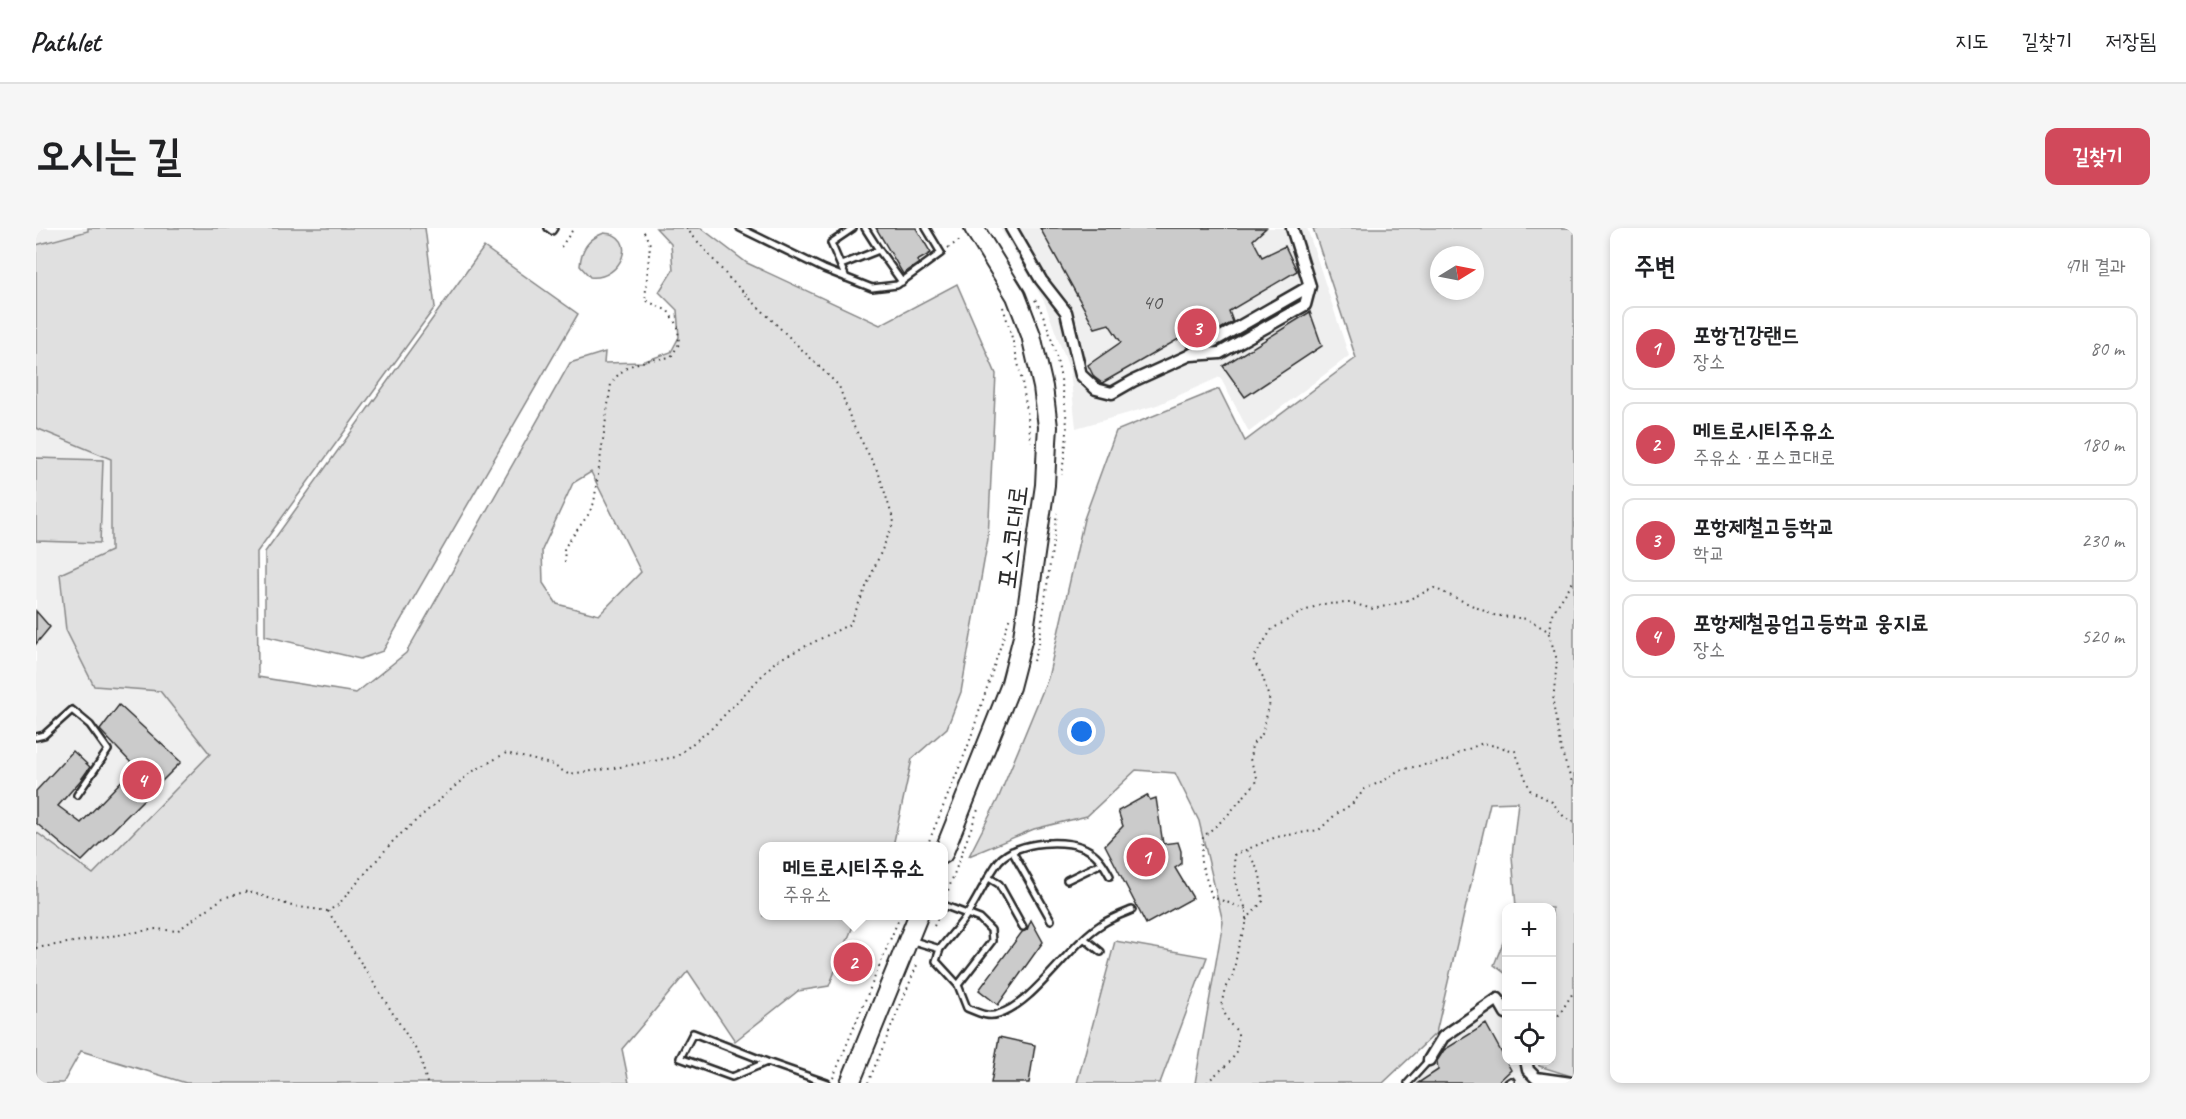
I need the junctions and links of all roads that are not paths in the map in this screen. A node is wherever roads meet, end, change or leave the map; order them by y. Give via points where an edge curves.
1 (548, 228) edge
2 (554, 228) edge
3 (740, 228) edge
4 (853, 228) edge
5 (865, 228) edge
6 (926, 228) edge
7 (1011, 228) edge
8 (1292, 228) edge
9 (968, 233) edge
10 (879, 250) junction
11 (841, 265) junction
12 (846, 278) junction
13 (902, 282) junction
14 (36, 737) edge
15 (77, 795) dead end
16 (948, 842) edge
17 (1012, 851) junction
18 (1102, 863) junction
19 (1110, 876) dead end
20 (989, 878) junction
21 (1067, 880) dead end
22 (948, 907) edge
23 (1131, 910) dead end
24 (968, 913) junction
25 (916, 920) edge
26 (1052, 920) dead end
27 (1023, 927) dead end
28 (1085, 939) junction
29 (909, 940) junction
30 (940, 949) junction
31 (1101, 952) dead end
32 (958, 985) junction
33 (1505, 1011) edge
34 (1429, 1060) joint
35 (767, 1062) junction
36 (1527, 1065) edge
37 (829, 1083) edge
38 (850, 1083) edge
39 (1408, 1083) edge
40 (1571, 1083) edge

1 - 2 lane
3 - 12 lane
4 - 11 lane via 831,243
5 - 10 lane
6 - 13 lane via 941,253
7 - 8 street via 1066,312 1081,375 1096,389 1112,393 1188,356 1310,286
9 - 16 main road, 포스코대로 via 1016,296 1031,335 1048,427 1045,485 1023,637 1010,687
10 - 11 lane
10 - 13 lane
11 - 12 lane
12 - 13 lane via 872,288
14 - 15 lane via 44,735 72,710 90,725 108,750
17 - 18 lane via 1058,842 1082,846
17 - 20 lane via 1000,860
17 - 26 lane
18 - 19 lane
18 - 21 lane
20 - 24 lane
20 - 27 lane via 999,884
22 - 24 lane
23 - 28 lane via 1101,924
24 - 30 lane
24 - 32 lane via 991,930 992,941
25 - 29 main road
28 - 31 lane
28 - 32 lane via 1017,1006 997,1015 982,1015 967,1008
29 - 30 lane
29 - 38 main road
30 - 32 lane via 936,961
33 - 34 street via 1498,999 1443,1037
34 - 39 lane
35 - 35 lane via 693,1033 680,1058 732,1077
35 - 37 lane
36 - 40 street via 1536,1078

